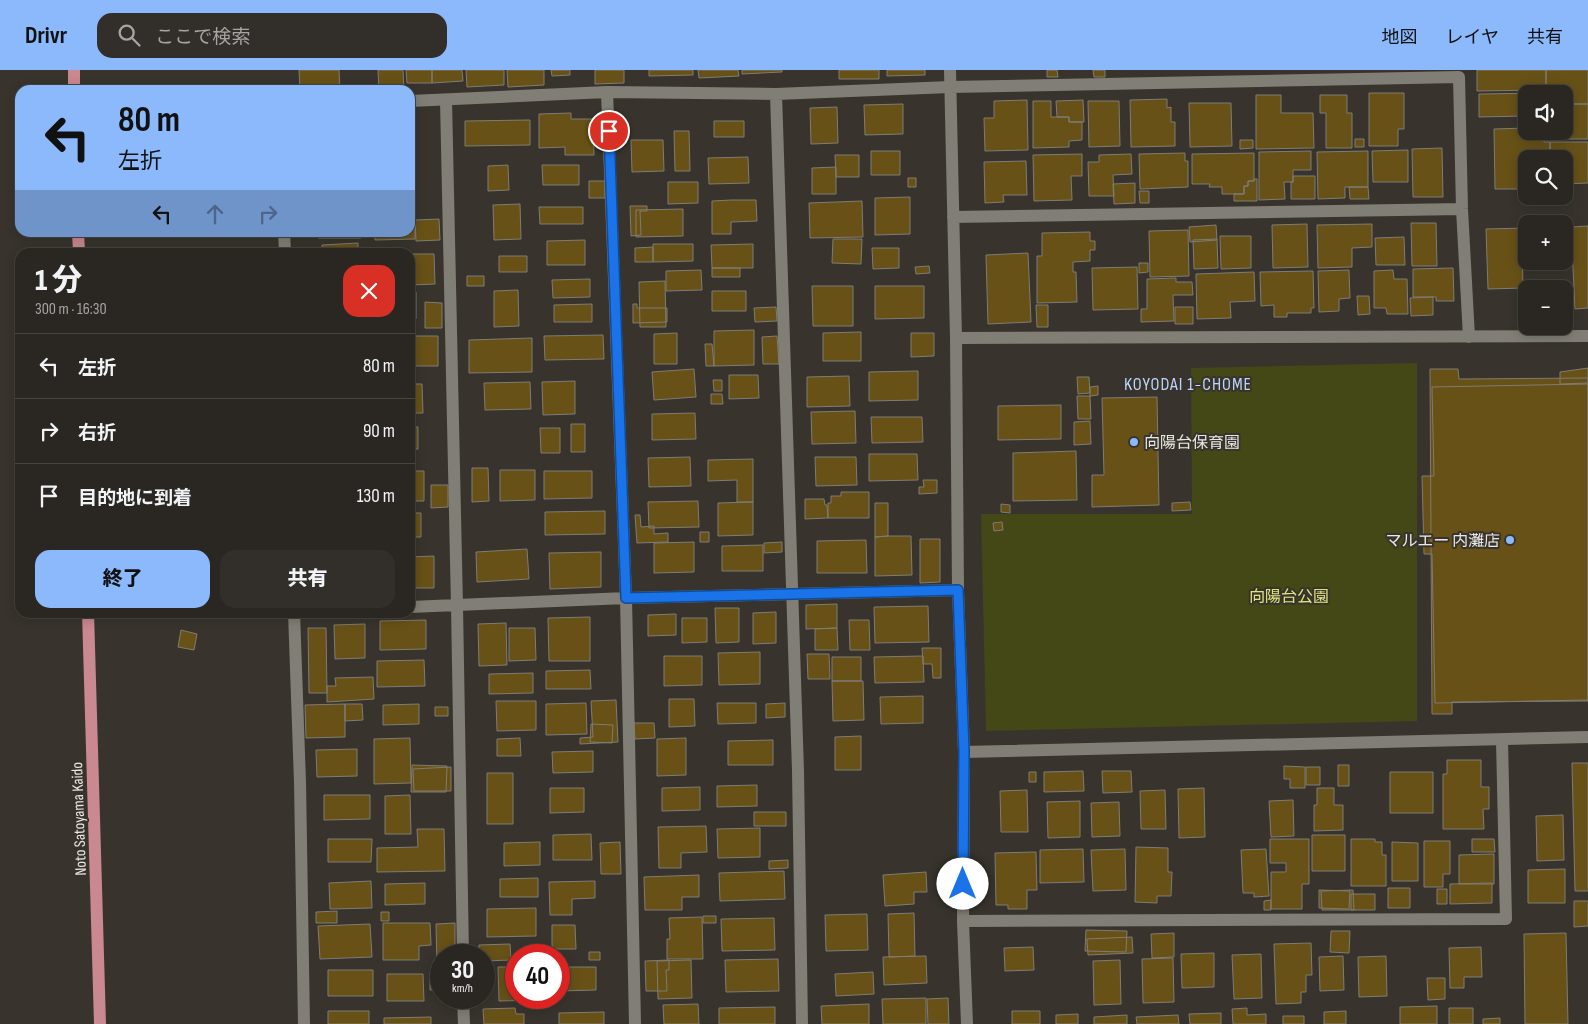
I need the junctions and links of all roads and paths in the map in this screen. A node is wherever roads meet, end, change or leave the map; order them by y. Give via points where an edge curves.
1 (74, 70) edge
2 (950, 70) edge
3 (74, 85) edge
4 (950, 88) junction
5 (607, 92) junction
6 (776, 94) junction
7 (446, 100) junction
8 (415, 101) edge
9 (1462, 209) junction
10 (953, 217) junction
11 (1588, 336) edge
12 (1469, 337) junction
13 (956, 338) junction
14 (958, 590) junction
15 (792, 594) junction
16 (626, 598) junction
17 (457, 606) junction
18 (415, 607) edge
19 (88, 618) edge
20 (294, 618) edge
21 (1588, 737) edge
22 (1502, 740) junction
23 (964, 752) junction
24 (963, 921) junction
25 (463, 944) edge
26 (463, 1009) edge
27 (100, 1024) edge
28 (304, 1024) edge
29 (464, 1024) edge
30 (635, 1024) edge
31 (802, 1024) edge
32 (967, 1024) edge

1 - 3 main road
2 - 4 street
4 - 6 street
4 - 9 street via 1458,77
4 - 10 street
5 - 6 street
5 - 7 street
5 - 16 street
6 - 15 street
7 - 8 street
7 - 17 street
9 - 10 street
9 - 12 street
10 - 13 street
11 - 12 street
12 - 13 street
13 - 14 street
14 - 15 street
14 - 23 street
15 - 16 street
15 - 31 street
16 - 17 street
16 - 30 street
17 - 18 street
17 - 25 street
19 - 27 main road, Noto Satoyama Kaido
20 - 28 street
21 - 22 street
22 - 23 street
22 - 24 street via 1506,919
23 - 24 street
24 - 32 street
26 - 29 street

